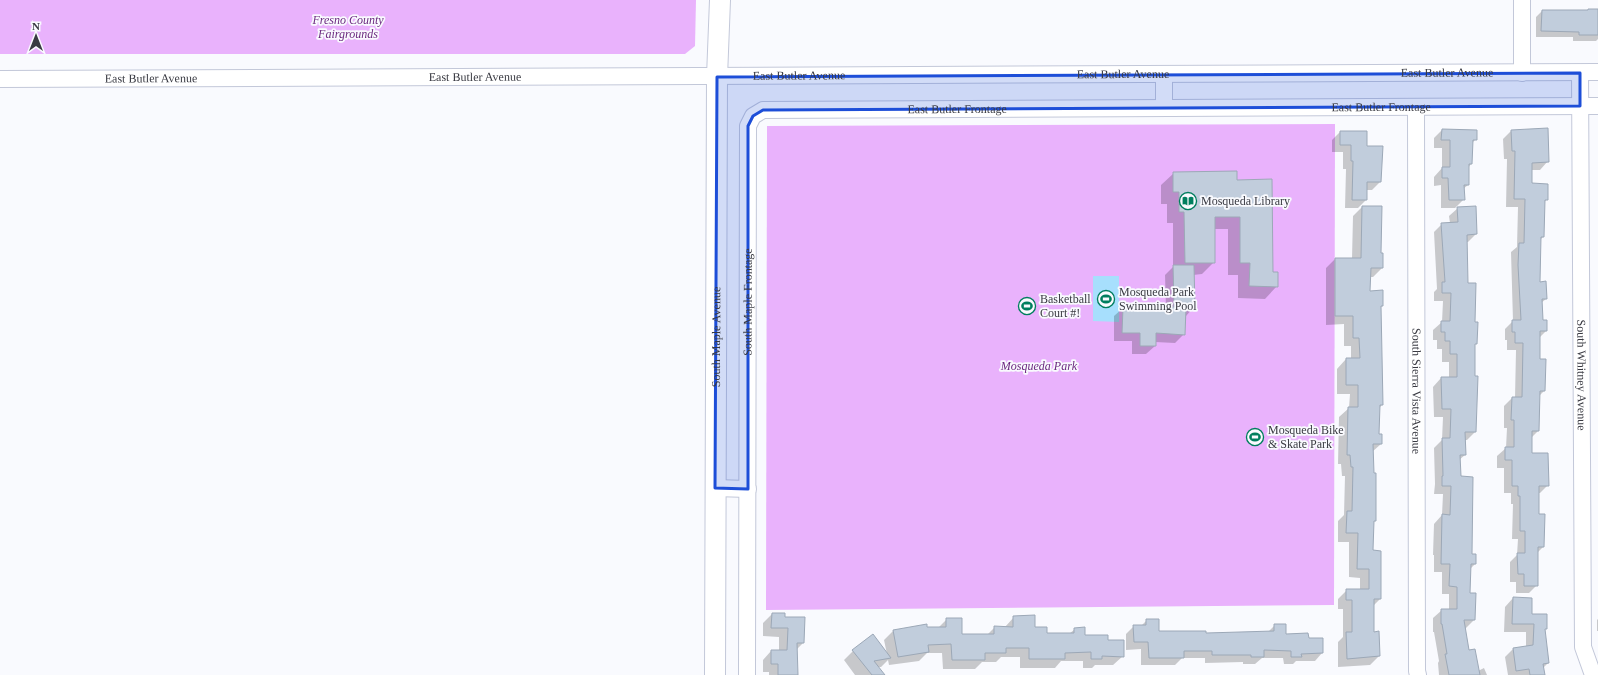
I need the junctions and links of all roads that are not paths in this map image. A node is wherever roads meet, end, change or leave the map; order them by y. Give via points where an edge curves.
1 (720, 0) edge
2 (1522, 0) edge
3 (1598, 72) edge
4 (1522, 73) junction
5 (1580, 73) junction
6 (1164, 75) junction
7 (717, 76) junction
8 (0, 79) edge
9 (1580, 106) junction
10 (1598, 106) edge
11 (1416, 107) junction
12 (1164, 108) junction
13 (753, 116) joint
14 (716, 488) junction
15 (748, 490) junction
16 (1414, 674) edge
17 (715, 675) edge
18 (747, 675) edge
19 (1593, 675) edge

1 - 7 main road, South Maple Avenue
2 - 4 street
3 - 5 street, East Butler Avenue
4 - 5 street, East Butler Avenue
4 - 6 street, East Butler Avenue
5 - 9 street, South Whitney Avenue
6 - 7 street, East Butler Avenue
6 - 12 street
7 - 8 street, East Butler Avenue
7 - 14 main road, South Maple Avenue
9 - 10 street, East Butler Frontage
9 - 11 street, East Butler Frontage
9 - 19 street, South Whitney Avenue via 1582,647
11 - 12 street, East Butler Frontage
11 - 16 street, South Sierra Vista Avenue
12 - 13 street, East Butler Frontage via 763,110
13 - 15 street, South Maple Frontage via 748,126
14 - 15 street
14 - 17 main road, South Maple Avenue
15 - 18 street, South Maple Frontage

